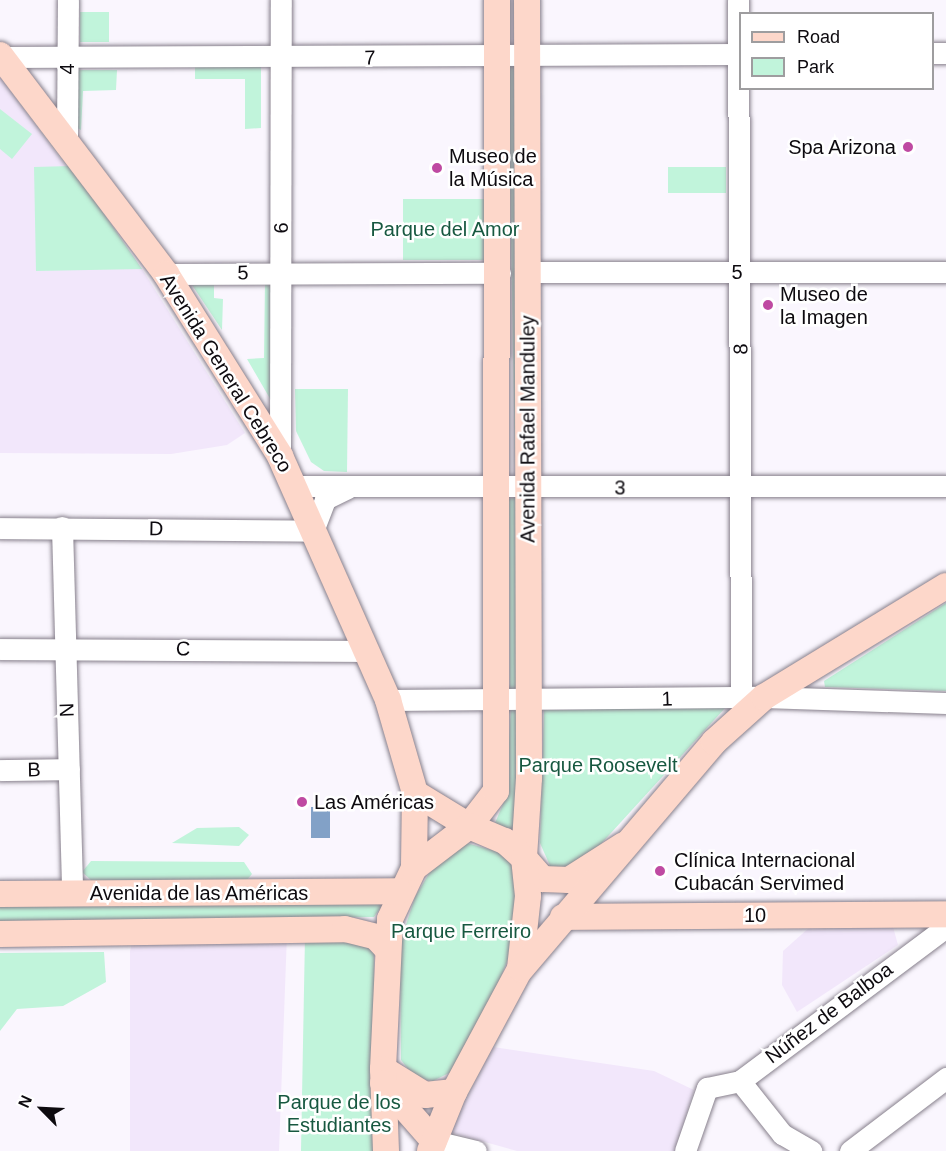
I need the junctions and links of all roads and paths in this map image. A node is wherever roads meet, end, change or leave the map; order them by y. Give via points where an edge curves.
1 (68, 0) edge
2 (282, 0) edge
3 (497, 0) edge
4 (527, 0) edge
5 (738, 0) edge
6 (739, 27) edge
7 (739, 54) edge
8 (496, 55) junction
9 (528, 55) junction
10 (1, 56) edge
11 (67, 58) junction
12 (281, 59) junction
13 (740, 90) edge
14 (67, 138) junction
15 (281, 272) junction
16 (528, 272) junction
17 (740, 272) junction
18 (946, 272) edge
19 (500, 273) junction
20 (166, 274) junction
21 (280, 456) junction
22 (295, 486) junction
23 (352, 486) junction
24 (946, 486) edge
25 (499, 487) junction
26 (528, 487) junction
27 (743, 489) junction
28 (62, 527) junction
29 (0, 528) edge
30 (313, 531) junction
31 (946, 586) edge
32 (66, 648) junction
33 (0, 649) edge
34 (365, 651) junction
35 (498, 697) junction
36 (529, 697) junction
37 (753, 697) junction
38 (388, 700) junction
39 (946, 703) edge
40 (69, 769) junction
41 (0, 770) edge
42 (415, 793) junction
43 (469, 826) junction
44 (624, 845) junction
45 (524, 858) junction
46 (414, 868) junction
47 (399, 891) junction
48 (72, 893) junction
49 (0, 894) edge
50 (946, 914) edge
51 (563, 917) junction
52 (946, 927) edge
53 (0, 934) edge
54 (387, 949) junction
55 (520, 969) junction
56 (383, 1076) junction
57 (946, 1077) edge
58 (740, 1081) junction
59 (454, 1092) junction
60 (387, 1147) edge
61 (431, 1148) edge
62 (476, 1151) edge
63 (685, 1151) edge
64 (812, 1151) edge
65 (850, 1151) edge

1 - 11 street, 4
2 - 12 street, 6
3 - 8 main road, Avenida Rafael Manduley
4 - 9 main road, Avenida Rafael Manduley
5 - 6 street, 8
7 - 9 street, 7
8 - 9 street, 7
8 - 12 street, 7
8 - 19 main road, Avenida Rafael Manduley
9 - 16 main road, Avenida Rafael Manduley
10 - 11 street, 7
10 - 14 main road, Avenida General Cebreco
11 - 12 street, 7
11 - 14 street, 4
12 - 15 street, 6
13 - 17 street, 8
14 - 20 main road, Avenida General Cebreco
15 - 19 street, 5
15 - 20 street, 5
15 - 21 street, 6
16 - 17 street, 5
16 - 26 main road, Avenida Rafael Manduley
17 - 18 street, 5
17 - 27 street, 8
19 - 25 main road, Avenida Rafael Manduley
20 - 21 main road, Avenida General Cebreco
21 - 22 main road, Avenida General Cebreco
22 - 23 street, 3
22 - 30 main road, Avenida General Cebreco
23 - 25 street, 3
23 - 30 street via 325,500
24 - 27 street, 3
25 - 26 street, 3
25 - 35 main road, Avenida Rafael Manduley
26 - 27 street, 3
26 - 36 main road, Avenida Rafael Manduley
27 - 37 street, 8
28 - 29 street, D
28 - 30 street, D
28 - 32 street, N
30 - 34 main road, Avenida General Cebreco
31 - 37 main road
32 - 33 street, C
32 - 34 street, C
32 - 40 street, N
34 - 38 main road, Avenida General Cebreco
35 - 36 street, 1
35 - 38 street, 1
35 - 43 main road, Avenida Rafael Manduley via 496,791
36 - 37 street, 1
36 - 45 main road, Avenida Rafael Manduley
37 - 39 street, 1
37 - 44 main road
38 - 42 main road, Avenida General Cebreco
40 - 41 street, B
40 - 48 street, N
42 - 43 main road
42 - 46 main road, Avenida General Cebreco
43 - 45 main road via 505,841
43 - 46 main road, Avenida Rafael Manduley
44 - 45 main road via 569,880 542,879
44 - 51 main road
45 - 55 main road, Avenida Rafael Manduley via 528,896
46 - 47 main road
47 - 48 main road, Avenida de las Américas
47 - 54 main road
48 - 49 main road, Avenida de las Américas
50 - 51 main road, 10
51 - 55 main road
52 - 58 street, Núñez de Balboa
53 - 54 main road, Avenida de las Américas via 345,929 376,937
54 - 56 main road
55 - 59 main road
56 - 59 main road via 425,1095
56 - 60 main road
56 - 61 main road
57 - 65 street
58 - 63 street, Núñez de Balboa via 707,1088
58 - 64 street via 782,1134
59 - 61 main road
60 - 61 main road via 404,1134
61 - 62 street

